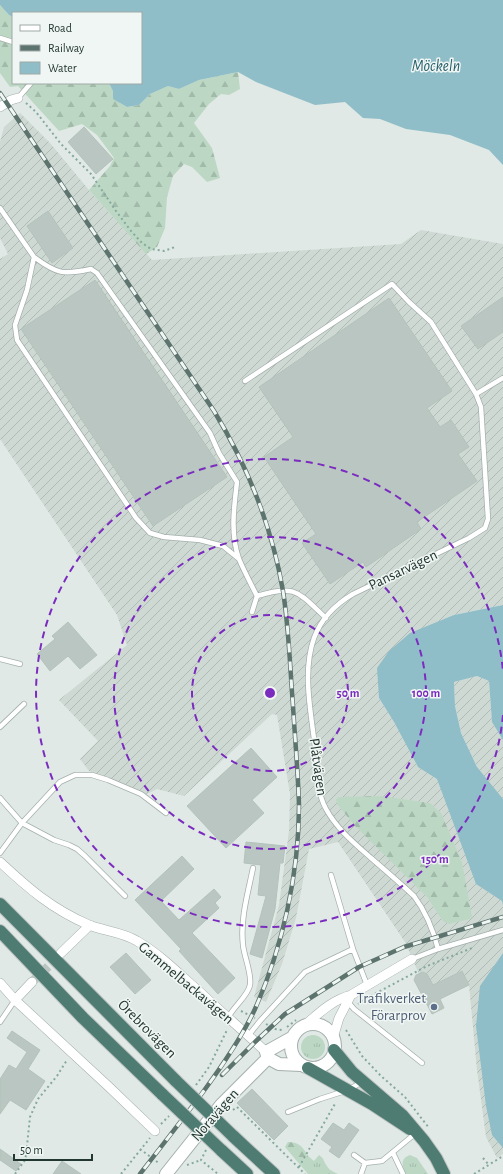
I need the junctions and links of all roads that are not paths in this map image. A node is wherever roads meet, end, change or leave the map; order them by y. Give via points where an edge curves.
1 (0, 38) edge
2 (12, 42) edge
3 (29, 84) edge
4 (18, 98) joint
5 (0, 107) edge
6 (0, 208) edge
7 (34, 258) junction
8 (503, 378) edge
9 (244, 381) dead end
10 (476, 394) junction
11 (239, 559) junction
12 (257, 596) junction
13 (252, 612) dead end
14 (326, 618) junction
15 (0, 659) edge
16 (20, 664) dead end
17 (24, 704) dead end
18 (0, 727) edge
19 (0, 798) edge
20 (166, 813) dead end
21 (22, 823) junction
22 (0, 853) edge
23 (0, 862) edge
24 (252, 868) dead end
25 (331, 875) dead end
26 (125, 896) dead end
27 (0, 904) edge
28 (90, 925) junction
29 (503, 930) edge
30 (0, 931) edge
31 (353, 949) junction
32 (438, 949) junction
33 (61, 953) tunnel mouth
34 (412, 960) joint
35 (32, 982) tunnel mouth
36 (0, 983) edge
37 (367, 985) junction
38 (15, 1000) junction
39 (351, 1002) junction
40 (230, 1020) junction
41 (302, 1021) junction
42 (0, 1022) edge
43 (248, 1036) junction
44 (293, 1037) junction
45 (333, 1038) junction
46 (334, 1050) junction
47 (267, 1055) junction
48 (422, 1063) dead end
49 (305, 1066) junction
50 (364, 1081) junction
51 (345, 1091) junction
52 (288, 1112) dead end
53 (155, 1131) dead end
54 (416, 1133) junction
55 (393, 1153) junction
56 (354, 1155) dead end
57 (365, 1164) junction
58 (168, 1172) edge
59 (247, 1174) edge
60 (274, 1174) edge
61 (361, 1174) edge
62 (403, 1174) edge
63 (444, 1174) edge

1 - 2 lane
3 - 4 lane
4 - 5 street
6 - 7 lane
7 - 11 lane via 64,273 91,269 97,273 210,433 237,482 233,511 234,537
7 - 11 lane via 15,325 17,340 136,518 150,533 223,546
8 - 10 lane
9 - 10 lane via 392,284 431,322
10 - 14 lane, Pansarvägen via 481,407 488,519 485,528 353,594 336,606
11 - 12 lane
12 - 13 lane
12 - 14 lane via 273,590 295,591
14 - 32 lane, Plåtvägen via 314,638 309,663 309,689 320,794 325,807 340,829 414,896 429,920
15 - 16 lane
17 - 18 lane
19 - 21 lane
20 - 21 lane via 141,794 108,780 92,775 75,775 60,782
21 - 22 lane
21 - 26 lane via 78,849
23 - 28 street, Gammelbackavägen via 44,901
24 - 40 lane via 243,917 243,945 250,984 230,1013
25 - 31 lane
27 - 60 highway, Örebrovägen, bridge via 176,1081
28 - 33 street
28 - 40 street, Gammelbackavägen via 136,940 149,948
29 - 32 lane
30 - 59 highway, bridge via 83,1018
31 - 37 lane
31 - 43 lane via 305,972
32 - 34 lane
34 - 37 street
35 - 38 street
36 - 38 street
37 - 39 street
38 - 42 lane
38 - 53 street
39 - 41 street via 340,998
39 - 45 street via 339,1018
39 - 48 lane
40 - 43 street, Gammelbackavägen
41 - 44 street
41 - 45 street via 323,1027
43 - 47 street, Gammelbackavägen
44 - 47 street, Noravägen
44 - 49 street via 293,1056
45 - 46 street
46 - 49 street via 332,1058 326,1063 316,1068
46 - 50 highway via 352,1072
47 - 49 street via 279,1064
47 - 58 street, Noravägen via 221,1105
49 - 51 highway
50 - 51 lane
50 - 54 highway via 402,1115
51 - 52 lane
51 - 54 highway
54 - 55 lane
54 - 63 highway via 436,1158
55 - 57 lane via 382,1160
55 - 62 lane
56 - 57 lane
57 - 61 lane

